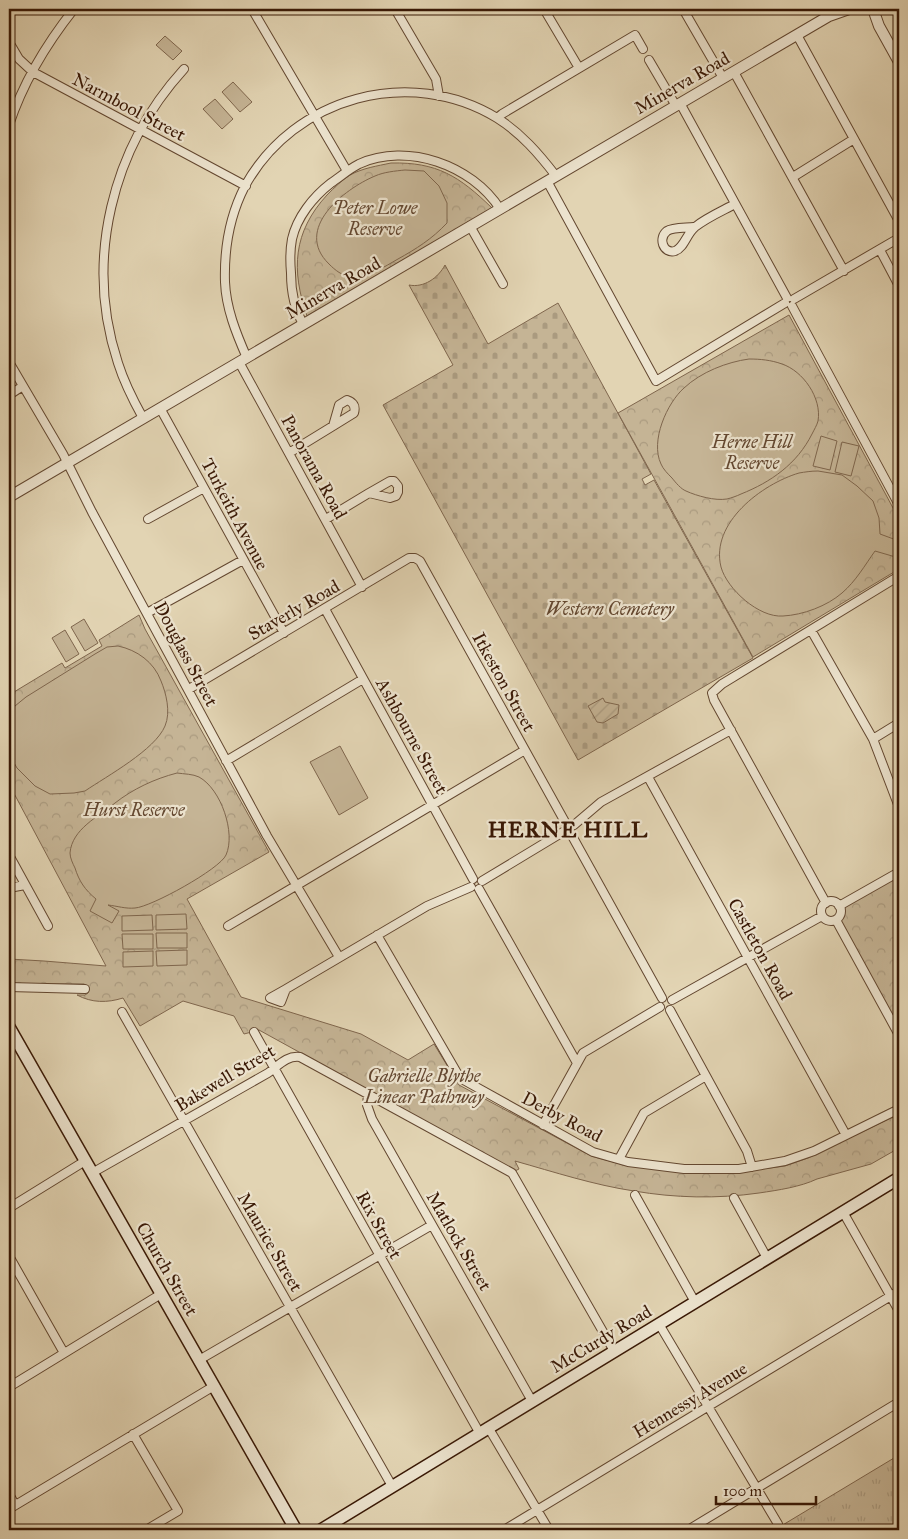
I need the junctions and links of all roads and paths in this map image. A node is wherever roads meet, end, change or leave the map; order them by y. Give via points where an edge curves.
1 (74, 9) edge
2 (252, 9) edge
3 (395, 9) edge
4 (544, 9) edge
5 (683, 9) edge
6 (849, 9) edge
7 (867, 9) edge
8 (873, 9) edge
9 (835, 11) edge
10 (879, 26) junction
11 (796, 35) junction
12 (9, 42) edge
13 (643, 49) dead end
14 (649, 60) dead end
15 (899, 62) edge
16 (579, 68) junction
17 (184, 69) dead end
18 (33, 72) junction
19 (734, 72) junction
20 (723, 78) junction
21 (439, 96) junction
22 (678, 105) junction
23 (315, 116) junction
24 (498, 118) junction
25 (9, 124) edge
26 (140, 130) junction
27 (854, 139) junction
28 (347, 171) junction
29 (793, 176) junction
30 (552, 179) junction
31 (246, 186) junction
32 (735, 204) junction
33 (500, 209) junction
34 (899, 221) edge
35 (470, 226) junction
36 (694, 228) dead end
37 (899, 238) edge
38 (880, 250) junction
39 (844, 271) junction
40 (503, 284) dead end
41 (899, 286) edge
42 (789, 302) junction
43 (303, 324) junction
44 (243, 360) junction
45 (9, 362) edge
46 (23, 386) junction
47 (9, 394) edge
48 (160, 408) junction
49 (143, 418) junction
50 (334, 426) dead end
51 (289, 453) junction
52 (67, 463) junction
53 (204, 488) junction
54 (369, 493) dead end
55 (9, 497) edge
56 (899, 504) edge
57 (148, 519) dead end
58 (326, 519) junction
59 (415, 558) joint
60 (243, 560) junction
61 (899, 576) edge
62 (362, 587) junction
63 (325, 609) junction
64 (147, 613) junction
65 (811, 630) junction
66 (284, 633) junction
67 (363, 679) junction
68 (189, 689) junction
69 (899, 723) edge
70 (731, 730) junction
71 (873, 739) junction
72 (525, 750) junction
73 (226, 761) junction
74 (648, 777) junction
75 (433, 804) junction
76 (899, 806) edge
77 (565, 822) junction
78 (574, 825) junction
79 (563, 832) junction
80 (571, 834) junction
81 (9, 855) edge
82 (899, 872) edge
83 (25, 885) junction
84 (296, 885) junction
85 (474, 885) junction
86 (9, 888) edge
87 (826, 902) junction
88 (840, 906) junction
89 (822, 916) junction
90 (836, 920) junction
91 (48, 926) dead end
92 (228, 926) dead end
93 (377, 935) junction
94 (339, 957) junction
95 (747, 958) junction
96 (9, 987) edge
97 (85, 989) dead end
98 (286, 989) dead end
99 (662, 998) junction
100 (672, 1000) junction
101 (660, 1008) junction
102 (670, 1010) junction
103 (122, 1012) dead end
104 (9, 1026) edge
105 (254, 1032) dead end
106 (899, 1035) edge
107 (576, 1063) junction
108 (274, 1069) junction
109 (706, 1076) junction
110 (368, 1094) junction
111 (899, 1109) edge
112 (184, 1120) junction
113 (543, 1125) junction
114 (846, 1135) junction
115 (619, 1159) junction
116 (85, 1161) junction
117 (752, 1167) junction
118 (92, 1173) junction
119 (899, 1178) edge
120 (636, 1195) dead end
121 (734, 1198) dead end
122 (9, 1208) edge
123 (842, 1212) junction
124 (432, 1225) junction
125 (379, 1255) junction
126 (9, 1256) edge
127 (767, 1258) junction
128 (899, 1291) edge
129 (161, 1294) junction
130 (891, 1296) junction
131 (695, 1302) junction
132 (290, 1307) junction
133 (899, 1311) edge
134 (659, 1324) junction
135 (614, 1351) junction
136 (64, 1353) junction
137 (199, 1360) junction
138 (9, 1386) edge
139 (214, 1386) junction
140 (532, 1401) junction
141 (899, 1402) edge
142 (707, 1407) junction
143 (484, 1429) junction
144 (133, 1434) junction
145 (392, 1486) junction
146 (756, 1489) junction
147 (9, 1494) edge
148 (12, 1507) edge
149 (537, 1510) junction
150 (778, 1524) dead end
151 (146, 1530) edge
152 (296, 1530) edge
153 (321, 1530) edge
154 (504, 1530) edge
155 (549, 1530) edge
156 (688, 1530) edge

1 - 18 street
2 - 23 street
3 - 21 street via 436,79
4 - 16 street
5 - 20 street
6 - 9 street, Minerva Road
7 - 10 street
8 - 10 street
9 - 11 street, Minerva Road
10 - 15 street
11 - 19 street, Minerva Road
11 - 27 street
12 - 18 street, Narmbool Street via 19,59
13 - 16 street via 635,35
14 - 22 street
16 - 24 street
17 - 26 street via 158,100
18 - 25 street
18 - 26 street, Narmbool Street
19 - 20 street, Minerva Road
19 - 29 street
20 - 22 street, Minerva Road
21 - 23 street, Panorama Road via 419,92 371,95 331,107
21 - 24 street, Panorama Road
22 - 30 street, Minerva Road
22 - 32 street
23 - 28 street
23 - 31 street, Panorama Road via 273,148
24 - 30 street, Panorama Road via 538,152
26 - 31 street, Narmbool Street
26 - 49 street via 114,194 105,245 104,275 112,343 126,385
27 - 29 street
27 - 34 street
28 - 33 street via 360,164 392,156 435,160 476,182
28 - 43 street via 311,201 292,238 293,299
29 - 39 street
30 - 33 street, Minerva Road
30 - 42 street, Panorama Road via 656,381
31 - 44 street, Panorama Road via 230,227 225,278 229,309
32 - 36 street
32 - 42 street
33 - 35 street, Minerva Road
35 - 40 street
35 - 43 street, Minerva Road
37 - 38 street
38 - 39 street
38 - 41 street
39 - 42 street
42 - 56 street
43 - 44 street, Minerva Road
44 - 48 street, Minerva Road
44 - 51 street, Panorama Road
45 - 46 street, Douglass Street
46 - 47 street
46 - 52 street, Douglass Street
48 - 49 street, Minerva Road
48 - 53 street, Turkeith Avenue
49 - 52 street, Minerva Road
50 - 51 street
51 - 58 street, Panorama Road
52 - 55 street, Minerva Road
52 - 64 street, Douglass Street
53 - 57 street
53 - 60 street, Turkeith Avenue
54 - 58 street
58 - 62 street, Panorama Road
59 - 62 street, Staverly Road
59 - 72 street, Itkeston Street via 420,561
60 - 64 street
60 - 66 street, Turkeith Avenue
61 - 65 street
62 - 63 street, Staverly Road
63 - 66 street, Staverly Road
63 - 67 street, Ashbourne Street
64 - 68 street, Douglass Street
65 - 70 street via 714,690 714,700
65 - 71 street
66 - 68 street, Staverly Road
67 - 73 street
67 - 75 street, Ashbourne Street
68 - 73 street, Douglass Street
69 - 71 street
70 - 74 street
70 - 87 street
71 - 76 street
72 - 75 street
72 - 77 street, Itkeston Street
73 - 84 street, Douglass Street
74 - 78 street via 601,802
74 - 95 street, Castleton Road
75 - 84 street
75 - 85 street, Ashbourne Street
77 - 78 street
77 - 79 street
78 - 80 street
79 - 80 street
79 - 85 street via 482,881 476,878
80 - 99 street
81 - 83 street
82 - 88 street
83 - 86 street
83 - 91 street
84 - 92 street
84 - 94 street, Douglass Street
85 - 93 street via 427,906
85 - 107 street, Ashbourne Street
87 - 88 street via 832,901
87 - 89 street
88 - 90 street via 840,916
89 - 90 street via 830,921
89 - 95 street
90 - 106 street
93 - 94 street
93 - 113 street, Derby Road via 458,1077
94 - 98 street
95 - 100 street
95 - 114 street, Castleton Road
96 - 97 street
99 - 100 street
99 - 101 street
100 - 102 street
101 - 102 street
101 - 107 street via 583,1053
102 - 109 street
103 - 112 street, Maurice Street
104 - 116 main road, Church Street
105 - 108 street, Rix Street
107 - 113 street
108 - 110 street, Bakewell Street via 298,1056
108 - 112 street, Bakewell Street
108 - 125 street, Rix Street
109 - 115 street via 644,1113
109 - 117 street via 747,1151
110 - 124 street, Matlock Street via 367,1105 372,1119
110 - 135 street, Bakewell Street via 512,1173
111 - 114 street, Derby Road
112 - 118 street, Bakewell Street
112 - 132 street, Maurice Street
113 - 115 street, Derby Road via 592,1152
114 - 117 street, Derby Road via 785,1161
115 - 117 street, Derby Road via 684,1169
116 - 118 main road, Church Street
116 - 122 street
118 - 129 main road, Church Street
119 - 123 main road, McCurdy Road
120 - 131 street
121 - 127 street
123 - 127 main road, McCurdy Road
123 - 130 street
124 - 125 street
124 - 140 street, Matlock Street
125 - 132 street
125 - 143 street, Rix Street
126 - 136 street
127 - 131 main road, McCurdy Road
128 - 130 street, Hennessy Avenue
129 - 136 street
129 - 137 main road, Church Street
130 - 133 street
130 - 142 street, Hennessy Avenue
131 - 134 main road, McCurdy Road
132 - 137 street
132 - 145 street, Maurice Street
134 - 135 main road, McCurdy Road
134 - 142 street
135 - 140 main road, McCurdy Road
136 - 138 street
137 - 139 main road, Church Street
139 - 144 street
139 - 152 main road, Church Street
140 - 143 main road, McCurdy Road
141 - 146 street
142 - 146 street
142 - 149 street, Hennessy Avenue
143 - 145 main road, McCurdy Road
143 - 149 street, Rix Street
144 - 148 street
144 - 151 street via 178,1511
145 - 153 main road, McCurdy Road
146 - 150 street
146 - 156 street
147 - 148 street
149 - 154 street, Hennessy Avenue
149 - 155 street, Rix Street

